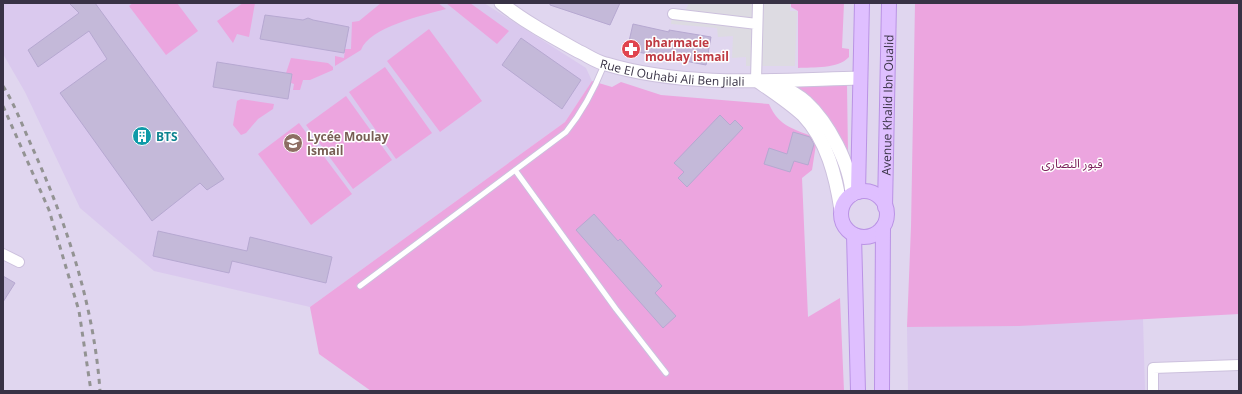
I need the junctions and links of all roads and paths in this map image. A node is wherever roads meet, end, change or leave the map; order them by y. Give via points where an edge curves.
1 (501, 3) edge
2 (758, 3) edge
3 (862, 3) edge
4 (889, 3) edge
5 (673, 14) dead end
6 (757, 24) junction
7 (605, 64) junction
8 (860, 78) junction
9 (762, 80) junction
10 (515, 170) junction
11 (855, 194) junction
12 (885, 207) junction
13 (841, 210) junction
14 (883, 227) junction
15 (854, 235) junction
16 (3, 254) edge
17 (19, 262) dead end
18 (360, 286) dead end
19 (1239, 365) edge
20 (666, 373) dead end
21 (858, 391) edge
22 (882, 391) edge
23 (1154, 391) edge

1 - 7 street, Rue El Ouhabi Ali Ben Jilali via 543,32
2 - 6 street
3 - 8 main road
4 - 12 main road, Avenue Khalid Ibn Oualid
5 - 6 street
6 - 9 street
7 - 9 street, Rue El Ouhabi Ali Ben Jilali via 692,80
7 - 10 lane via 594,91 566,132
8 - 9 street, Rue El Ouhabi Ali Ben Jilali
8 - 11 main road
9 - 11 street via 784,87 806,102 821,120 845,165
9 - 13 street via 803,116 819,137 837,182
10 - 18 lane
10 - 20 lane
11 - 12 main road via 864,192 877,196
11 - 13 main road via 847,199
12 - 14 main road
13 - 15 main road via 843,224
14 - 15 main road via 866,237
14 - 22 main road
15 - 21 main road
16 - 17 street
19 - 23 street via 1153,368

